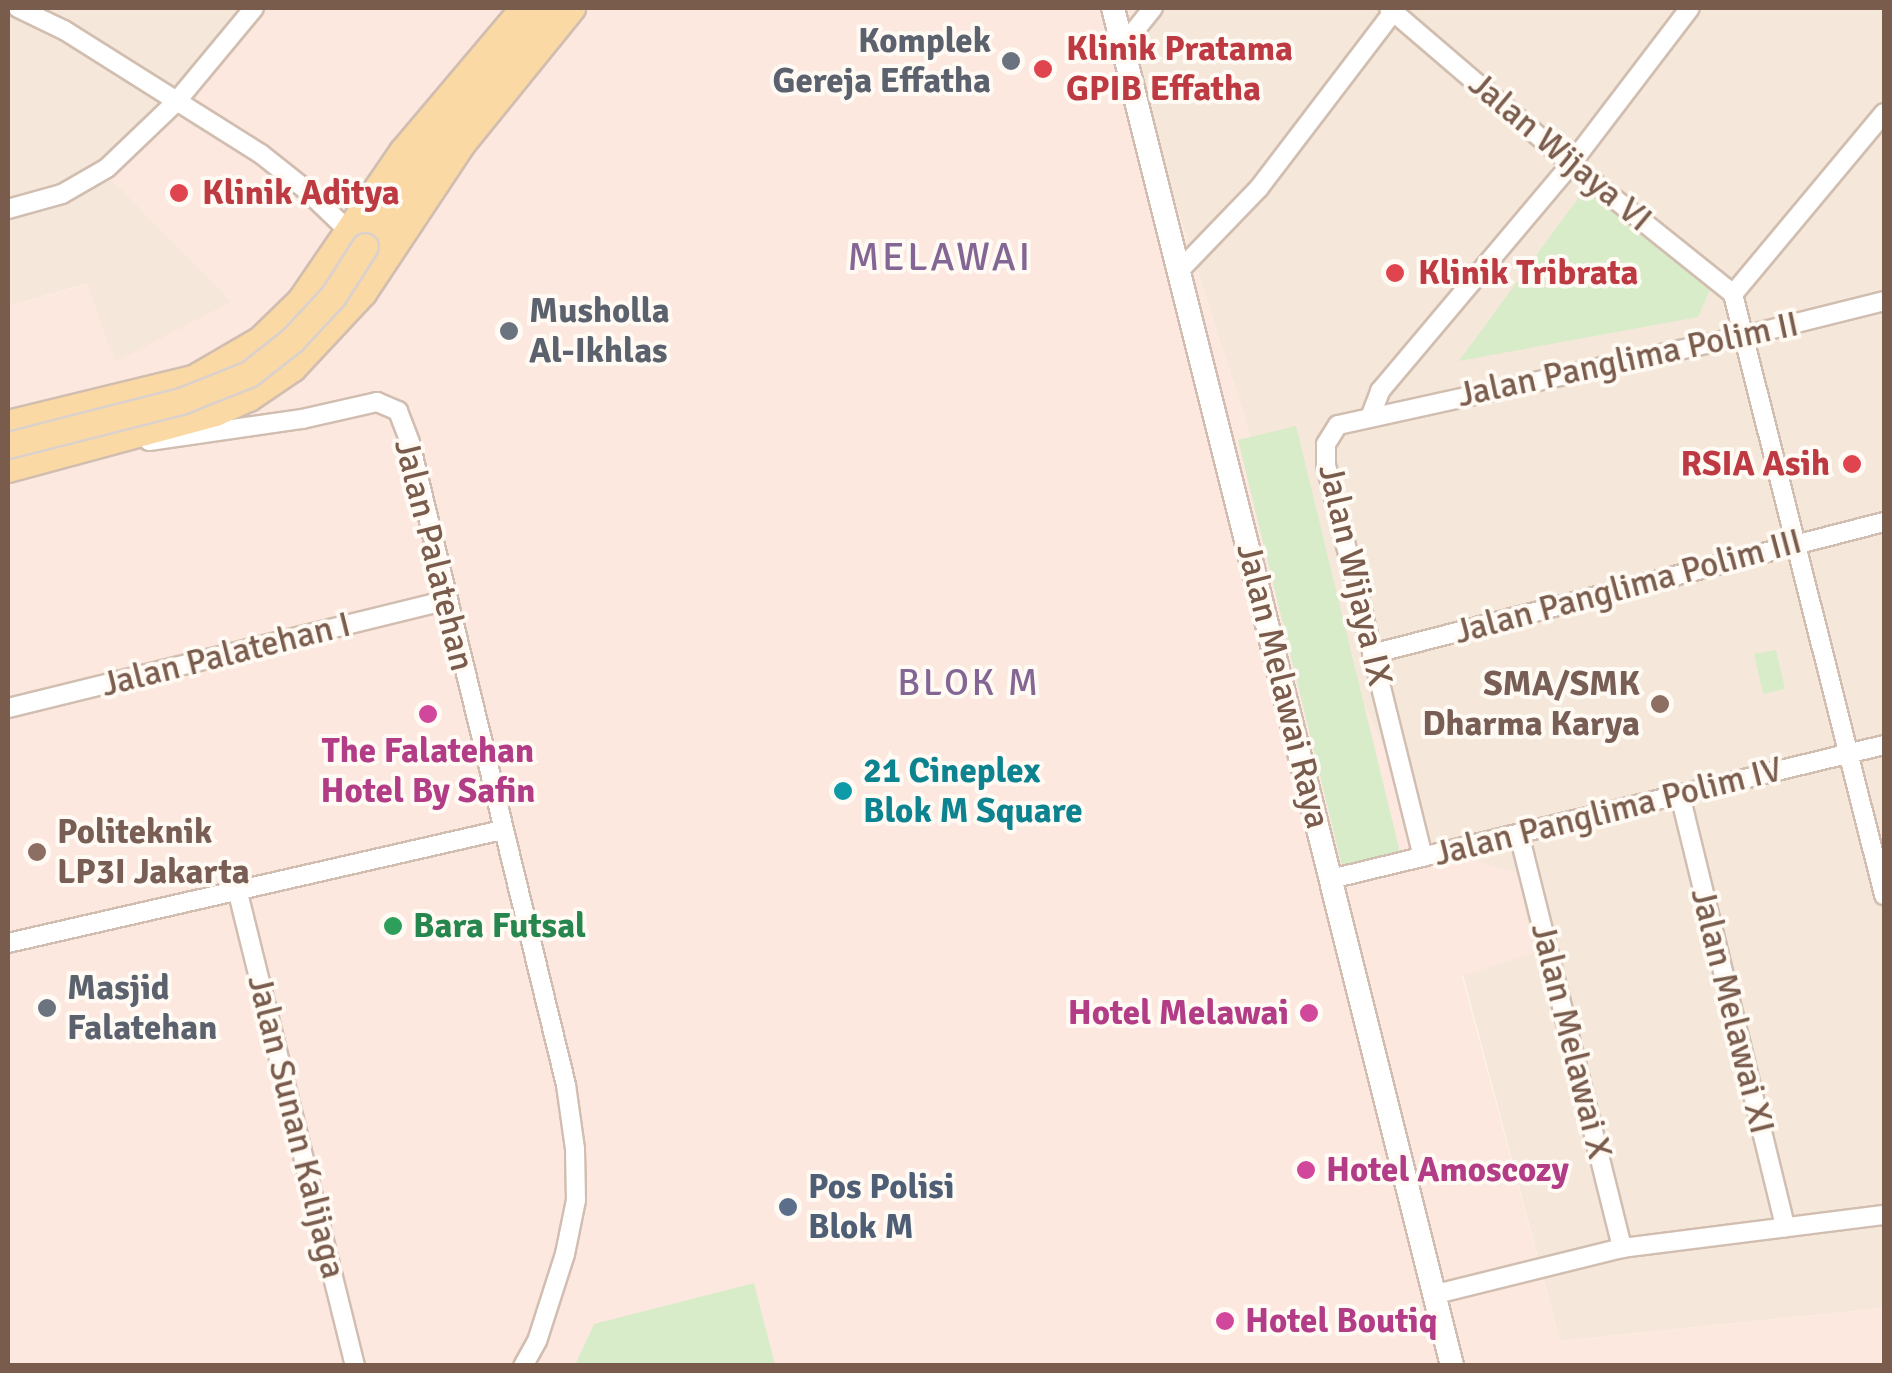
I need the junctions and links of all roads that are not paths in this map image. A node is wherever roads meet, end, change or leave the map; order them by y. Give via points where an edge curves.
1 (18, 8) edge
2 (254, 8) edge
3 (523, 8) edge
4 (546, 8) edge
5 (572, 8) edge
6 (1113, 8) edge
7 (1153, 8) edge
8 (1689, 8) edge
9 (1392, 10) edge
10 (1124, 44) junction
11 (176, 102) junction
12 (1884, 114) edge
13 (1571, 164) junction
14 (8, 209) edge
15 (346, 228) junction
16 (381, 262) junction
17 (1179, 271) junction
18 (1733, 294) junction
19 (1884, 301) edge
20 (1744, 336) junction
21 (1370, 416) junction
22 (8, 423) edge
23 (8, 445) edge
24 (90, 449) junction
25 (8, 469) edge
26 (1884, 522) edge
27 (1796, 544) junction
28 (445, 601) junction
29 (1372, 654) junction
30 (8, 708) edge
31 (1884, 746) edge
32 (1849, 754) junction
33 (1680, 795) junction
34 (502, 830) junction
35 (1519, 834) junction
36 (1423, 857) junction
37 (1331, 880) junction
38 (237, 889) junction
39 (1884, 895) edge
40 (8, 943) edge
41 (1884, 1216) edge
42 (1785, 1227) junction
43 (1622, 1248) junction
44 (1436, 1294) junction
45 (356, 1366) edge
46 (523, 1366) edge
47 (1452, 1366) edge

1 - 11 street
2 - 11 street
3 - 15 main road
4 - 23 main road, bridge via 412,178 333,296 267,363 210,392
5 - 16 main road via 462,144
6 - 10 main road, Jalan Melawai Raya
7 - 10 street
8 - 13 street, Jalan Wijaya IX
9 - 13 street, Jalan Wijaya VI
9 - 17 street via 1259,188
10 - 17 main road, Jalan Melawai Raya
11 - 14 street via 88,182
11 - 15 street via 261,154
12 - 18 street
13 - 18 street, Jalan Wijaya VI
13 - 21 street, Jalan Wijaya IX via 1380,391
15 - 16 street
15 - 22 main road via 300,300 226,363 193,378
16 - 24 main road via 338,325 249,398
17 - 37 main road, Jalan Melawai Raya
18 - 20 street
19 - 20 street, Jalan Panglima Polim II
20 - 21 street, Jalan Panglima Polim II
20 - 27 street
21 - 29 street, Jalan Wijaya IX via 1338,426 1326,444 1326,466
24 - 25 main road
24 - 28 street, Jalan Palatehan via 389,405 410,443
26 - 27 street, Jalan Panglima Polim III
27 - 29 street, Jalan Panglima Polim III
27 - 32 street
28 - 30 street, Jalan Palatehan I
28 - 34 street, Jalan Palatehan
29 - 36 street, Jalan Wijaya IX
31 - 32 street, Jalan Panglima Polim IV
32 - 33 street, Jalan Panglima Polim IV
32 - 39 street
33 - 35 street, Jalan Panglima Polim IV
33 - 42 street, Jalan Melawai XI
34 - 38 street
34 - 46 street, Jalan Palatehan via 566,1085 575,1149 576,1200 565,1254
35 - 36 street, Jalan Panglima Polim IV
35 - 43 street, Jalan Melawai X
36 - 37 street, Jalan Panglima Polim IV
37 - 44 main road, Jalan Melawai Raya
38 - 40 street
38 - 45 street, Jalan Sunan Kalijaga
41 - 42 street
42 - 43 street
43 - 44 street
44 - 47 main road, Jalan Melawai Raya

